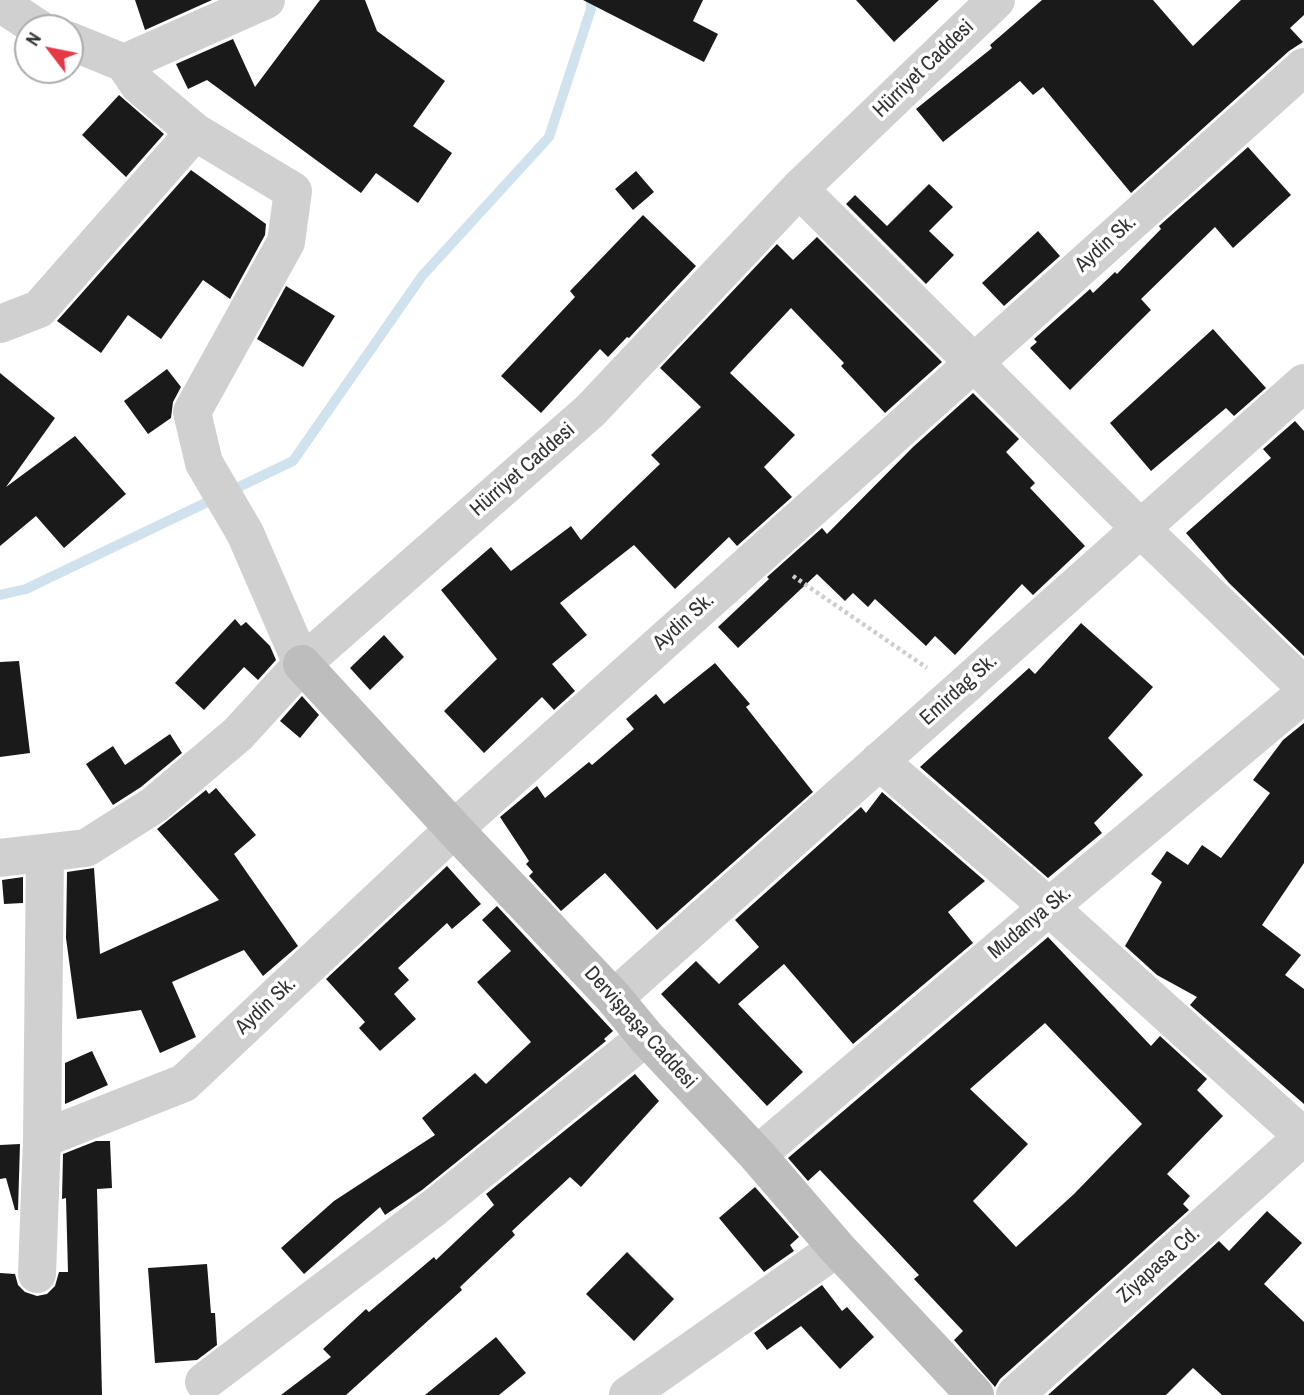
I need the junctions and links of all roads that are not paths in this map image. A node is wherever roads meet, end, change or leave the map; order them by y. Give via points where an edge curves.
1 (266, 0) edge
2 (0, 3) edge
3 (981, 4) edge
4 (17, 14) edge
5 (84, 47) edge
6 (124, 64) junction
7 (1304, 67) edge
8 (195, 132) junction
9 (799, 189) junction
10 (0, 324) edge
11 (973, 362) junction
12 (1304, 383) edge
13 (1139, 528) junction
14 (302, 664) junction
15 (1304, 686) edge
16 (1304, 694) edge
17 (878, 761) junction
18 (454, 829) junction
19 (45, 854) junction
20 (0, 858) edge
21 (1049, 907) junction
22 (614, 998) junction
23 (646, 1037) junction
24 (1304, 1137) edge
25 (42, 1139) junction
26 (757, 1155) junction
27 (836, 1248) junction
28 (37, 1275) dead end
29 (204, 1382) dead end
30 (628, 1395) edge
31 (975, 1395) edge
32 (1015, 1395) edge

1 - 6 street
2 - 4 street
3 - 9 street, Hürriyet Caddesi
5 - 6 street
6 - 8 street via 139,85
7 - 11 street, Aydin Sk.
8 - 10 street via 39,309
8 - 14 street via 293,191 286,242 192,412 204,463 245,533
9 - 11 street
9 - 14 street, Hürriyet Caddesi via 591,410
11 - 13 street
11 - 18 street, Aydin Sk.
12 - 13 street, Emirdag Sk.
13 - 15 street
13 - 17 street, Emirdag Sk.
14 - 18 street, Dervişpaşa Caddesi
14 - 19 street, Hürriyet Caddesi via 238,734 154,805 86,848
16 - 21 street, Mudanya Sk.
17 - 21 street
17 - 22 street, Emirdag Sk.
18 - 22 street, Dervişpaşa Caddesi
18 - 25 street, Aydin Sk. via 184,1083
19 - 20 street, Hürriyet Caddesi
19 - 25 street
21 - 24 street
21 - 26 street, Mudanya Sk.
22 - 23 street, Dervişpaşa Caddesi
23 - 26 street, Dervişpaşa Caddesi
23 - 29 street via 435,1207
24 - 32 street, Ziyapasa Cd.
25 - 28 street
26 - 27 street, Dervişpaşa Caddesi
27 - 30 street
27 - 31 street, Dervişpaşa Caddesi

